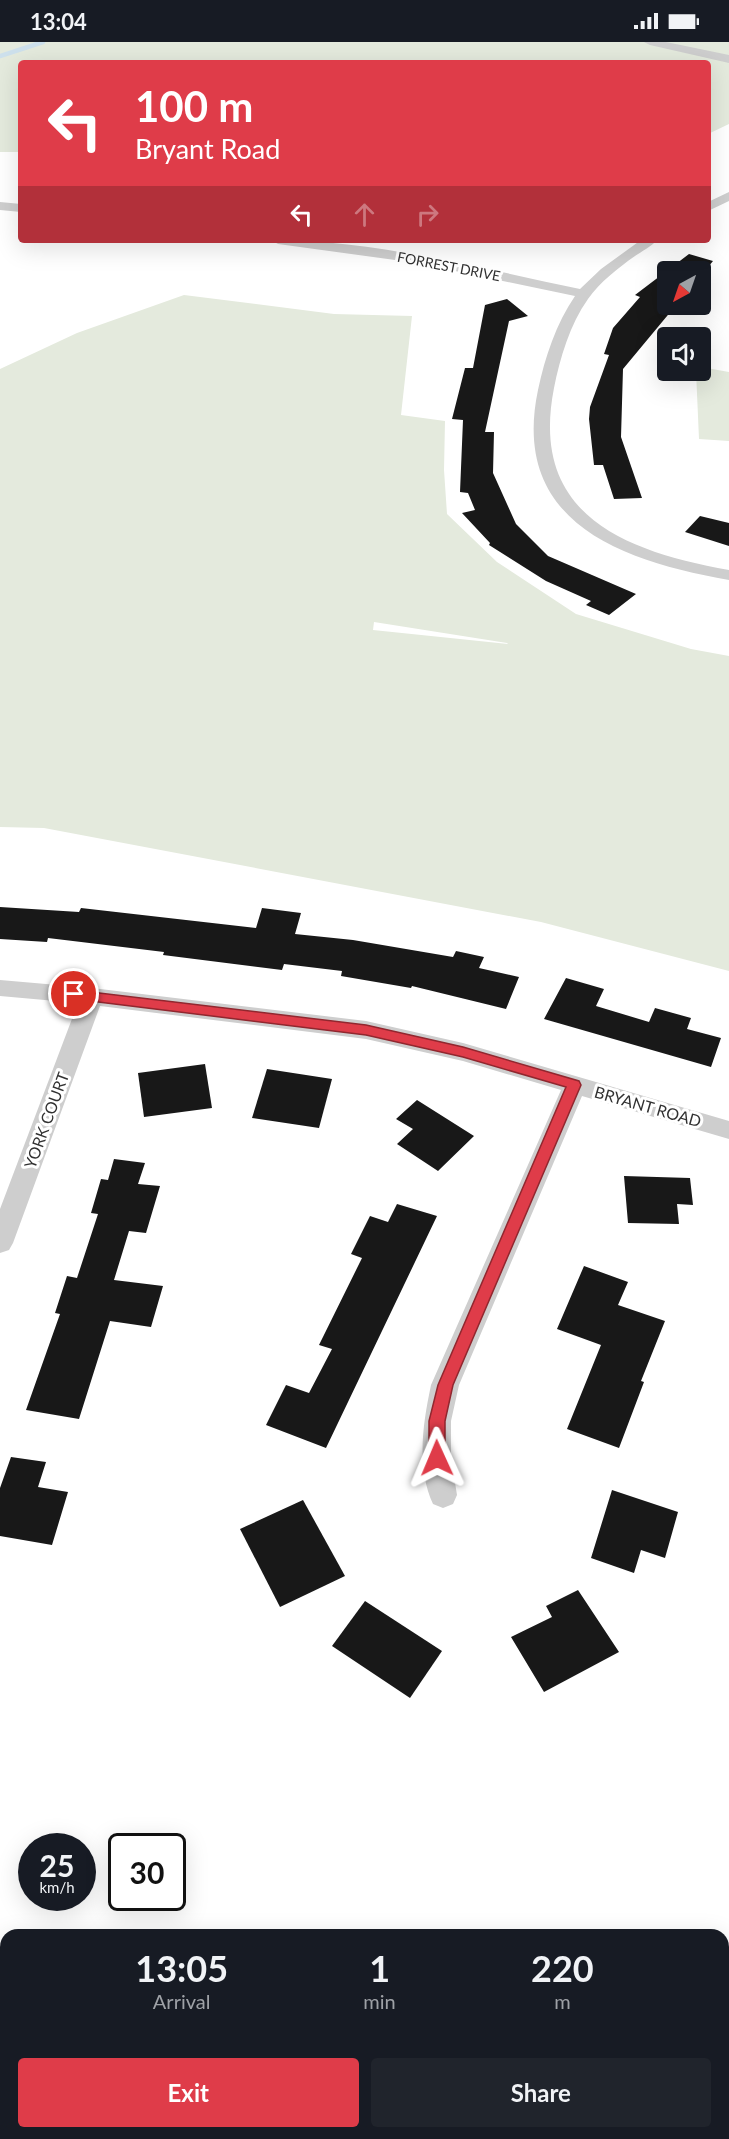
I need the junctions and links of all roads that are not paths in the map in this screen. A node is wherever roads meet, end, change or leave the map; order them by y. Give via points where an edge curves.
1 (650, 42) edge
2 (729, 59) edge
3 (729, 196) edge
4 (711, 205) edge
5 (0, 207) edge
6 (18, 208) edge
7 (711, 208) edge
8 (727, 214) dead end
9 (300, 243) edge
10 (646, 243) edge
11 (584, 294) junction
12 (729, 575) edge
13 (0, 988) edge
14 (92, 996) junction
15 (574, 1085) junction
16 (729, 1130) edge
17 (0, 1243) edge
18 (443, 1495) dead end

1 - 2 street
3 - 4 street
5 - 6 street
7 - 8 street
9 - 11 street, FORREST DRIVE via 417,259
10 - 11 street
11 - 12 street via 562,333 541,408 541,450 553,488 583,521 630,549 678,566
13 - 14 street, BRYANT ROAD
14 - 15 street, BRYANT ROAD via 366,1030 463,1052
14 - 17 street, YORK COURT
15 - 16 street, BRYANT ROAD
15 - 18 street via 445,1385 437,1421

